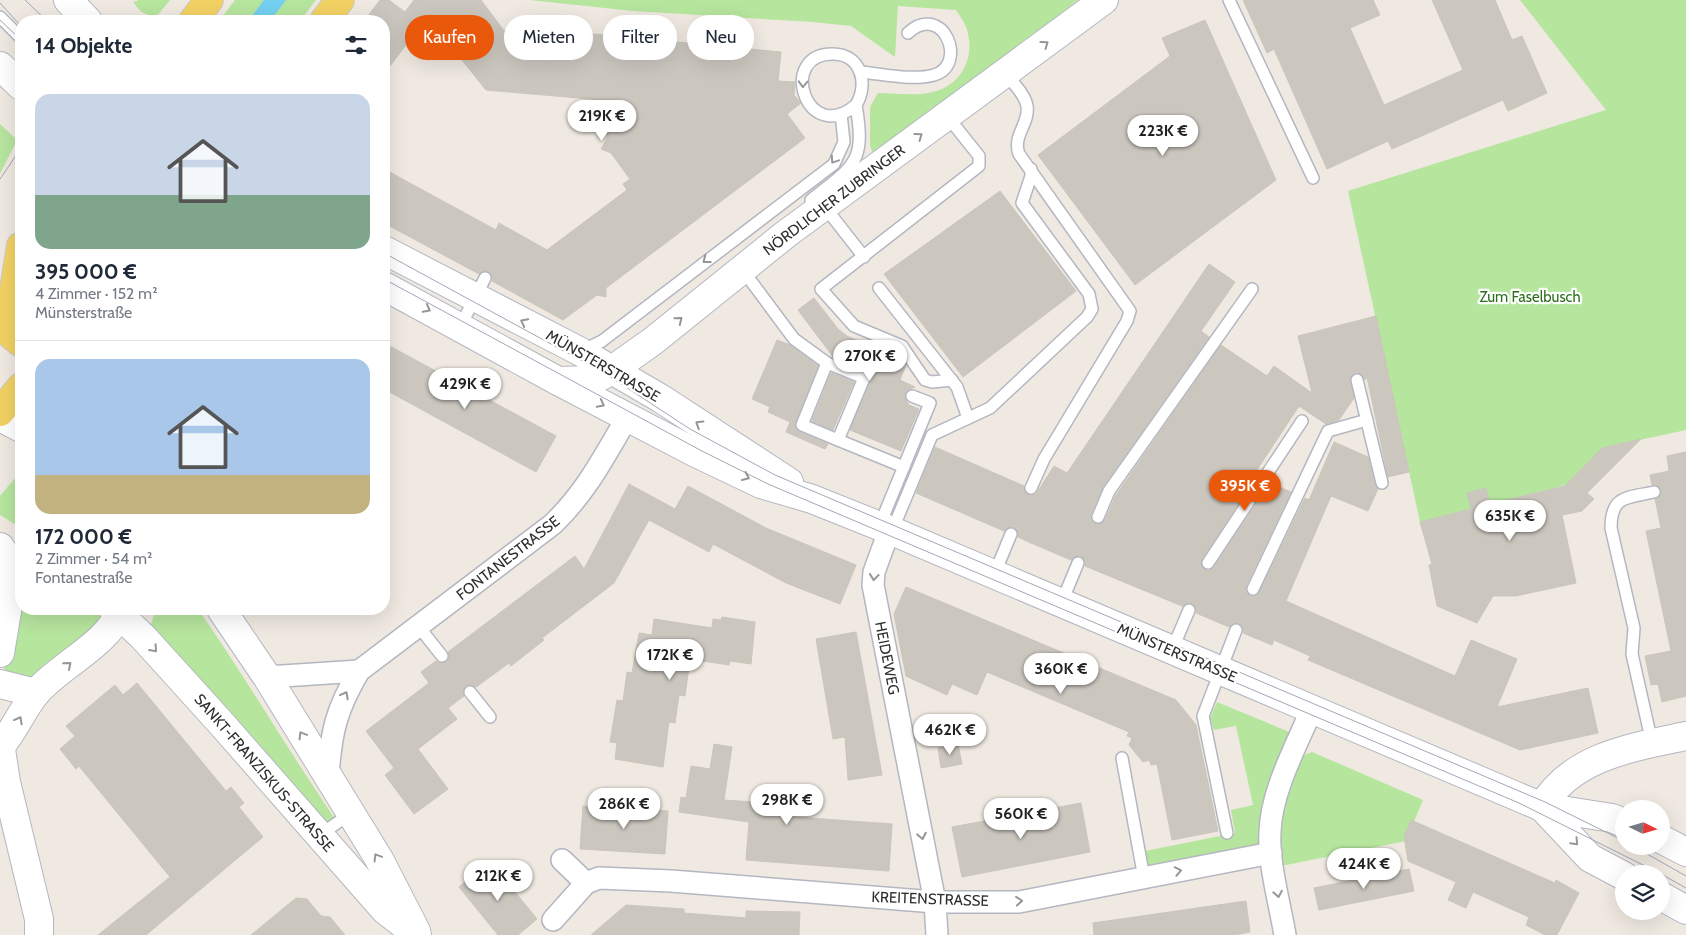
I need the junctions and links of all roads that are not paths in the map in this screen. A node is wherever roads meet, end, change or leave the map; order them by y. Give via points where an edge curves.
1 (68, 0) edge
2 (209, 0) edge
3 (340, 0) edge
4 (1104, 0) edge
5 (1229, 0) edge
6 (82, 15) edge
7 (198, 15) edge
8 (329, 15) edge
9 (0, 16) edge
10 (15, 32) edge
11 (908, 33) dead end
12 (0, 66) edge
13 (861, 72) junction
14 (1005, 73) junction
15 (15, 80) edge
16 (856, 105) junction
17 (841, 114) junction
18 (947, 116) junction
19 (1031, 169) junction
20 (1313, 178) dead end
21 (824, 206) junction
22 (786, 234) junction
23 (15, 252) edge
24 (390, 252) edge
25 (864, 257) junction
26 (0, 266) edge
27 (742, 268) junction
28 (15, 284) edge
29 (480, 287) junction
30 (879, 288) dead end
31 (390, 289) edge
32 (1252, 289) dead end
33 (460, 327) junction
34 (15, 338) edge
35 (653, 341) junction
36 (581, 352) junction
37 (827, 363) junction
38 (612, 370) junction
39 (952, 380) junction
40 (1357, 380) dead end
41 (558, 381) junction
42 (15, 394) edge
43 (912, 396) dead end
44 (660, 398) junction
45 (0, 412) edge
46 (0, 417) edge
47 (627, 418) junction
48 (968, 418) junction
49 (1367, 420) junction
50 (1302, 421) dead end
51 (15, 425) edge
52 (838, 440) junction
53 (904, 467) junction
54 (1382, 484) dead end
55 (1031, 488) dead end
56 (1654, 492) dead end
57 (812, 499) junction
58 (1098, 517) dead end
59 (887, 530) junction
60 (0, 531) edge
61 (1011, 534) dead end
62 (15, 537) edge
63 (0, 547) edge
64 (1078, 563) dead end
65 (1208, 563) dead end
66 (15, 566) edge
67 (994, 575) junction
68 (15, 578) edge
69 (1254, 588) dead end
70 (1061, 604) junction
71 (1189, 610) dead end
72 (115, 615) edge
73 (122, 615) edge
74 (225, 615) edge
75 (419, 627) junction
76 (1236, 630) dead end
77 (1172, 651) junction
78 (0, 653) edge
79 (442, 656) dead end
80 (359, 671) junction
81 (1220, 671) junction
82 (267, 678) junction
83 (0, 684) edge
84 (470, 692) dead end
85 (36, 693) junction
86 (1312, 709) junction
87 (490, 717) dead end
88 (1686, 736) edge
89 (1652, 743) junction
90 (1, 744) edge
91 (1122, 758) dead end
92 (328, 776) junction
93 (1542, 807) junction
94 (350, 814) junction
95 (1615, 819) edge
96 (1226, 833) dead end
97 (321, 834) junction
98 (1670, 844) edge
99 (1686, 852) edge
100 (1271, 853) junction
101 (562, 860) dead end
102 (1615, 871) edge
103 (1144, 878) junction
104 (586, 883) junction
105 (1670, 901) edge
106 (935, 902) junction
107 (1686, 910) edge
108 (553, 920) dead end
109 (40, 935) edge
110 (937, 935) edge
111 (1285, 935) edge

1 - 6 street
2 - 7 main road
3 - 8 main road
14 -> 4 street, NÖRDLICHER ZUBRINGER
5 - 20 lane
9 - 10 lane
11 - 13 lane via 914,26 923,24 946,33 951,45 950,58 937,74 925,77
12 - 15 street
13 - 16 lane via 863,89
13 -> 17 lane via 848,57 833,54 818,57 804,71 802,91 809,104 820,113
14 - 18 street, NÖRDLICHER ZUBRINGER
14 - 19 lane via 1027,106 1017,148
16 - 17 lane
16 - 22 lane via 860,133 858,154 850,167 809,200
17 -> 36 lane via 844,142 834,164 602,341
21 -> 18 street, NÖRDLICHER ZUBRINGER
18 - 25 lane via 979,156 979,166
19 - 48 lane via 1022,203 1089,294 1092,309 990,408
19 - 55 lane via 1130,311 1044,459
21 - 22 street, NÖRDLICHER ZUBRINGER
21 - 25 lane
22 - 27 street, NÖRDLICHER ZUBRINGER
23 - 26 main road
24 - 29 street, MÜNSTERSTRASSE
25 - 39 lane via 821,289 854,326 902,346 925,380
35 -> 27 street, NÖRDLICHER ZUBRINGER
27 - 37 lane via 794,339
28 - 34 main road via 5,322
29 - 33 lane
36 -> 29 street, MÜNSTERSTRASSE
30 - 39 lane
31 -> 33 street, MÜNSTERSTRASSE
32 - 58 lane via 1109,491
33 - 41 street, MÜNSTERSTRASSE
35 - 38 street, NÖRDLICHER ZUBRINGER
35 - 44 street via 653,376
36 - 38 street, MÜNSTERSTRASSE
37 - 52 lane via 802,425
37 - 52 lane via 864,378
38 - 41 street, NÖRDLICHER ZUBRINGER via 594,380
38 - 44 street, MÜNSTERSTRASSE
39 - 48 lane
40 - 49 lane
41 -> 47 street, MÜNSTERSTRASSE
42 - 45 main road
43 - 53 lane via 930,403
57 -> 44 street, MÜNSTERSTRASSE
46 - 51 street
47 -> 57 street, MÜNSTERSTRASSE via 761,484
47 - 75 street, FONTANESTRASSE via 589,485 574,504 554,524
48 - 59 lane via 932,435
49 - 54 lane
49 - 69 lane via 1328,431
50 - 65 lane
52 - 53 lane
53 - 59 lane
56 - 89 lane via 1616,503 1611,521 1634,628 1632,654
57 - 59 street, MÜNSTERSTRASSE
59 - 67 street, MÜNSTERSTRASSE
59 -> 106 street, HEIDEWEG via 873,586
60 - 62 street
61 - 67 lane
63 - 66 street
64 - 70 lane
67 - 70 street, MÜNSTERSTRASSE
68 - 78 street
70 - 77 street, MÜNSTERSTRASSE
71 - 77 lane
85 -> 72 street via 101,636
73 -> 97 street, SANKT-FRANZISKUS-STRASSE
74 - 82 street, SANKT-FRANZISKUS-STRASSE
75 - 79 lane
75 - 80 street, FONTANESTRASSE
76 - 81 lane
77 - 81 street, MÜNSTERSTRASSE
80 - 82 street
92 -> 80 street, FONTANESTRASSE via 334,723 342,700
81 - 86 street, MÜNSTERSTRASSE
81 - 96 lane via 1202,716
92 -> 82 street, SANKT-FRANZISKUS-STRASSE
83 - 85 street
84 - 87 lane
90 -> 85 street via 13,732
86 - 93 street, MÜNSTERSTRASSE
86 - 100 street via 1275,798 1269,834
88 - 89 street
89 - 93 street via 1611,753 1562,780
90 - 109 street via 6,782
91 - 103 lane
92 - 94 street, SANKT-FRANZISKUS-STRASSE
93 - 95 street, MÜNSTERSTRASSE
93 -> 102 street, MÜNSTERSTRASSE via 1590,858
94 - 97 lane
97 -> 94 street, SANKT-FRANZISKUS-STRASSE via 385,910 417,935 397,892
98 - 99 street
103 -> 100 street, KREITENSTRASSE
100 -> 111 street
101 - 104 street
106 -> 103 street, KREITENSTRASSE via 1019,902
104 - 106 street, KREITENSTRASSE via 598,878 616,878
104 - 108 street
105 - 107 street
106 - 110 street, HEIDEWEG

